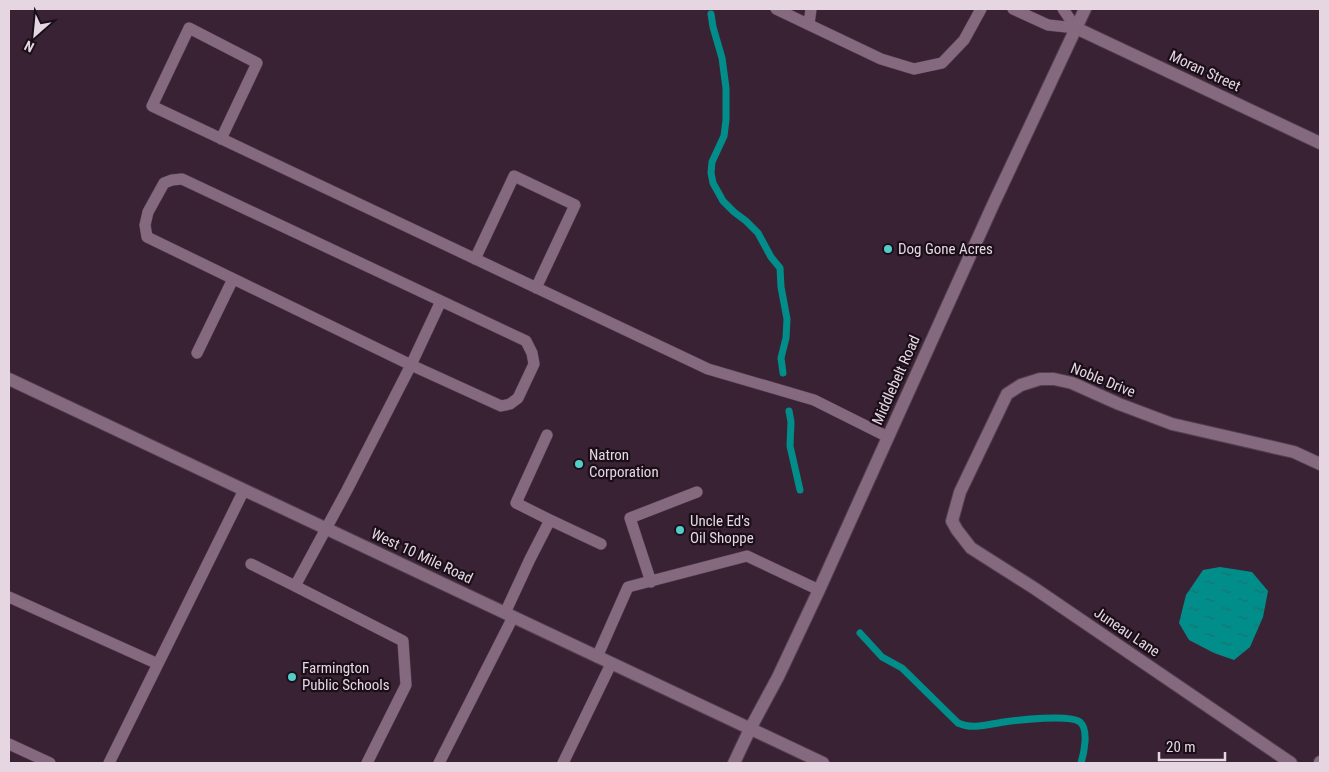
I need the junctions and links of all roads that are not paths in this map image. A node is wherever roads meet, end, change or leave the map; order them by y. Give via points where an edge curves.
1 (776, 9) edge
2 (811, 9) edge
3 (981, 9) edge
4 (1012, 9) edge
5 (1063, 9) edge
6 (1085, 9) edge
7 (809, 24) junction
8 (1076, 28) junction
9 (221, 139) junction
10 (1320, 143) edge
11 (475, 259) junction
12 (233, 279) junction
13 (536, 288) junction
14 (441, 301) junction
15 (197, 353) dead end
16 (411, 365) junction
17 (10, 381) edge
18 (547, 435) dead end
19 (888, 437) junction
20 (1320, 464) edge
21 (244, 490) junction
22 (697, 492) dead end
23 (550, 520) junction
24 (952, 521) joint
25 (327, 529) junction
26 (601, 544) dead end
27 (251, 564) dead end
28 (651, 582) junction
29 (295, 586) junction
30 (819, 590) junction
31 (9, 597) edge
32 (509, 615) junction
33 (597, 657) junction
34 (158, 664) junction
35 (611, 664) junction
36 (750, 729) junction
37 (9, 744) edge
38 (50, 763) edge
39 (109, 763) edge
40 (367, 763) edge
41 (439, 763) edge
42 (563, 763) edge
43 (734, 763) edge
44 (822, 763) edge
45 (1291, 763) edge

1 - 7 lane
2 - 7 lane
3 - 7 lane via 964,40 942,63 914,69 881,58
4 - 8 lane via 1048,25
5 - 8 lane
6 - 8 street, Middlebelt Road
8 - 10 street, Moran Street
8 - 19 street, Middlebelt Road
9 - 9 lane via 152,106 189,28 257,62
9 - 11 lane
11 - 13 lane
11 - 13 lane via 514,176 549,192 575,205
12 - 14 lane via 147,237 148,212 164,183 182,179
12 - 15 lane
12 - 16 lane
13 - 19 lane via 708,369 814,400
14 - 16 lane
14 - 16 lane via 526,342 534,364 518,398 501,406
16 - 25 lane
17 - 21 street, West 10 Mile Road
18 - 23 lane via 516,503
19 - 30 street, Middlebelt Road
20 - 24 street, Noble Drive via 1294,452 1172,424 1072,383 1040,378 1007,394 960,492
21 - 25 street, West 10 Mile Road
21 - 34 lane
22 - 28 lane via 630,518
23 - 26 lane
23 - 32 lane via 530,559
24 - 45 street, Juneau Lane via 971,548
25 - 29 lane
25 - 32 street, West 10 Mile Road
27 - 29 lane
28 - 30 lane via 746,556
28 - 33 lane via 628,587
29 - 40 lane via 403,641 406,685
30 - 36 street, Middlebelt Road
31 - 34 lane
32 - 33 street, West 10 Mile Road
32 - 41 lane
33 - 35 street, West 10 Mile Road
34 - 39 lane
35 - 36 street, West 10 Mile Road
35 - 42 lane
36 - 43 street, Middlebelt Road
36 - 44 street, West 10 Mile Road
37 - 38 lane

